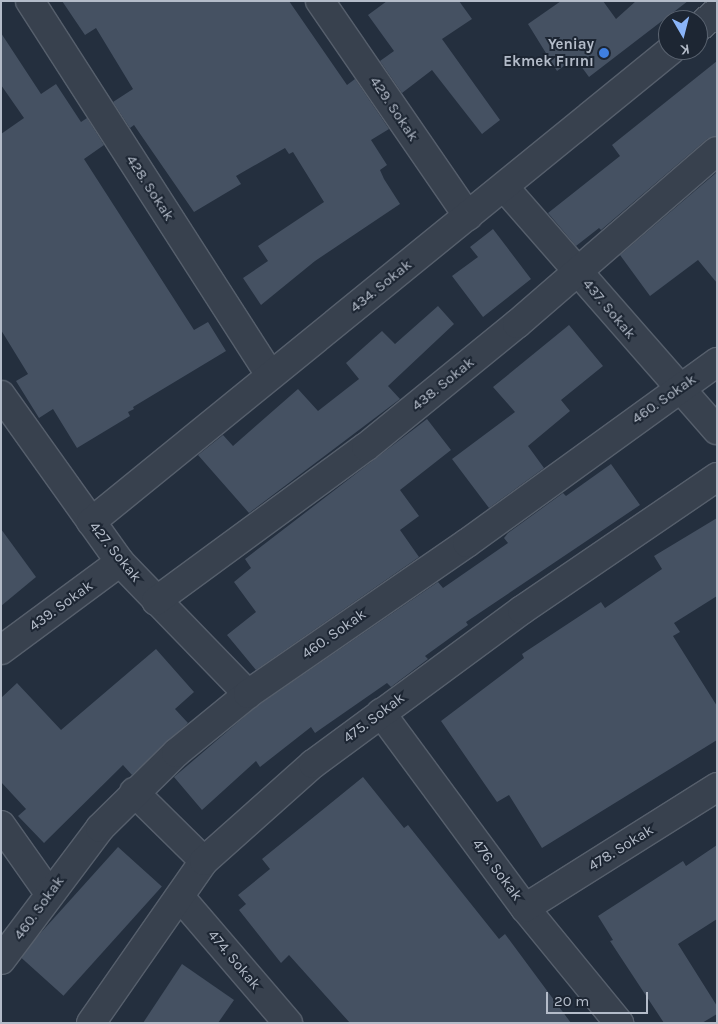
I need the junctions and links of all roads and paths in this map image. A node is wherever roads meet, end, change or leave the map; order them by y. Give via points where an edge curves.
1 (30, 1) edge
2 (321, 2) edge
3 (659, 60) edge
4 (717, 151) edge
5 (504, 187) junction
6 (468, 216) junction
7 (578, 272) junction
8 (717, 362) edge
9 (270, 375) junction
10 (679, 389) junction
11 (1, 394) edge
12 (717, 430) edge
13 (717, 477) edge
14 (91, 522) junction
15 (120, 562) junction
16 (156, 601) junction
17 (1, 650) edge
18 (248, 694) junction
19 (381, 713) junction
20 (717, 787) edge
21 (134, 792) junction
22 (1, 825) edge
23 (204, 861) junction
24 (49, 893) junction
25 (180, 897) junction
26 (525, 908) junction
27 (1, 960) edge
28 (91, 1023) edge
29 (288, 1023) edge
30 (619, 1023) edge

1 - 9 street, 428. Sokak
2 - 6 street, 429. Sokak
3 - 5 street, 434. Sokak
4 - 7 street, 438. Sokak
5 - 6 street, 434. Sokak
5 - 7 street, 437. Sokak
6 - 9 street, 434. Sokak
7 - 10 street, 437. Sokak
7 - 16 street, 438. Sokak via 366,447
8 - 10 street, 460. Sokak
9 - 14 street, 434. Sokak
10 - 12 street, 437. Sokak
10 - 18 street, 460. Sokak via 468,543
11 - 14 street, 427. Sokak
13 - 19 street, 475. Sokak via 522,610
14 - 15 street, 427. Sokak
15 - 16 street, 427. Sokak
15 - 17 street, 439. Sokak
16 - 18 street, 427. Sokak
18 - 21 street, 460. Sokak
19 - 23 street, 475. Sokak via 313,764
19 - 26 street, 476. Sokak
20 - 26 street, 478. Sokak
21 - 23 street
21 - 24 street, 460. Sokak via 100,828
22 - 24 street
23 - 25 street, 475. Sokak
24 - 27 street, 460. Sokak
25 - 28 street, 475. Sokak
25 - 29 street, 474. Sokak
26 - 30 street, 476. Sokak

